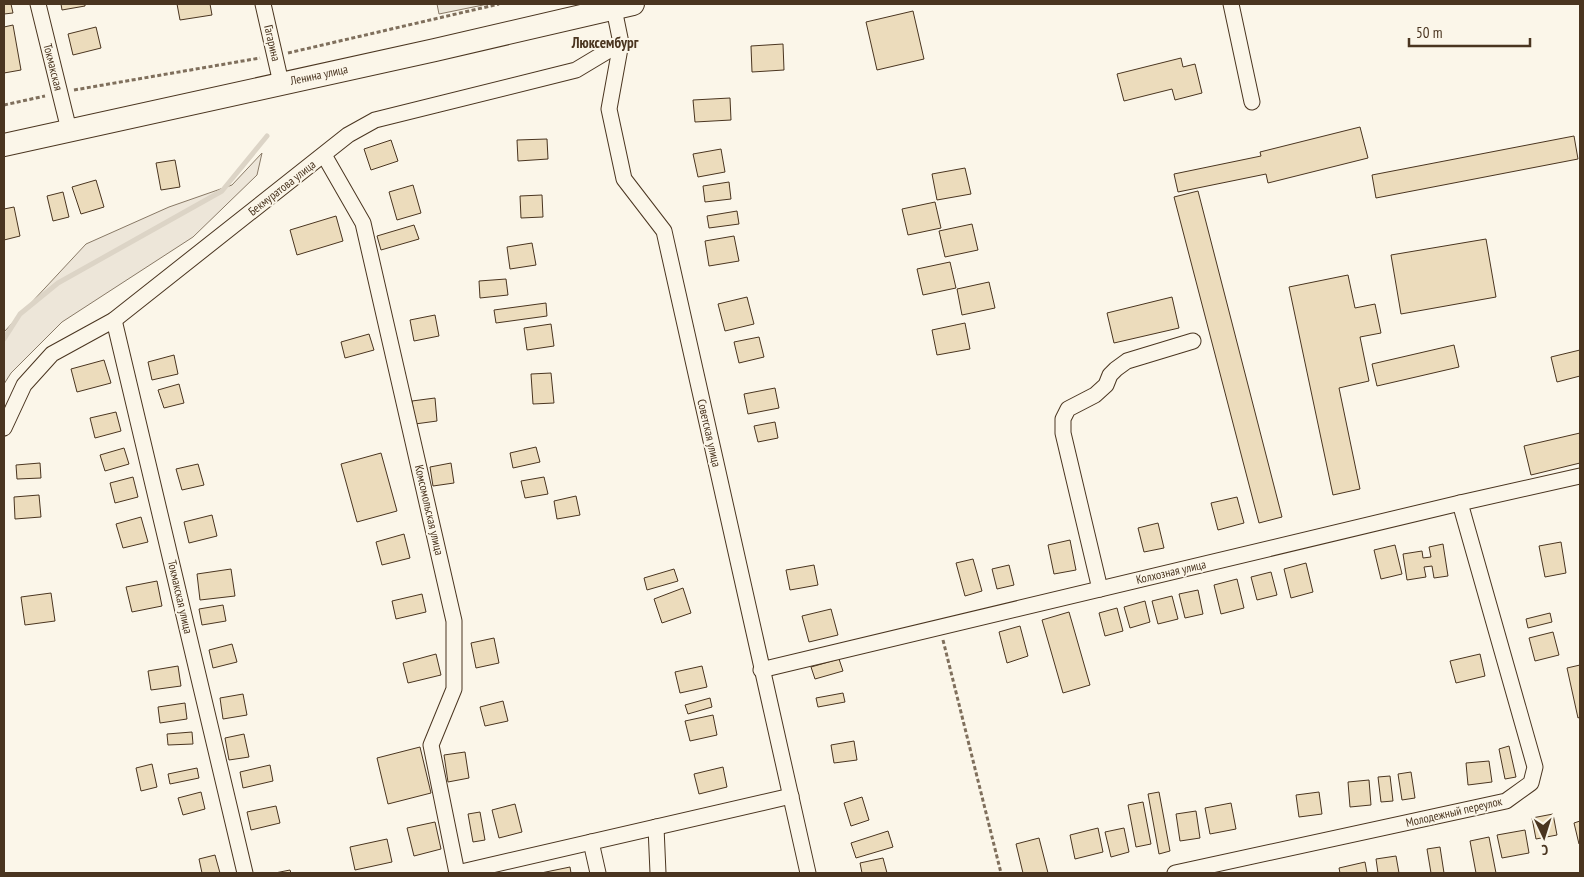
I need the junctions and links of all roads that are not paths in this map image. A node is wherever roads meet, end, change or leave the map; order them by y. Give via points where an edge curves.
1 (38, 4) edge
2 (263, 4) edge
3 (1231, 4) edge
4 (620, 5) edge
5 (621, 43) junction
6 (281, 83) junction
7 (1252, 102) dead end
8 (69, 130) junction
9 (4, 145) edge
10 (324, 155) junction
11 (114, 320) junction
12 (1193, 341) dead end
13 (4, 428) edge
14 (1580, 476) edge
15 (1460, 503) junction
16 (1100, 589) junction
17 (761, 670) junction
18 (791, 796) junction
19 (656, 827) junction
20 (591, 842) junction
21 (245, 873) edge
22 (457, 873) edge
23 (598, 873) edge
24 (658, 873) edge
25 (808, 873) edge
26 (1175, 873) edge

1 - 8 street, Токмакская
2 - 6 street, Гагарина
3 - 7 street
4 - 5 street, Советская улица
4 - 6 main road, Ленина улица
5 - 10 street, Бекмуратова улица via 576,70 375,120 348,135
5 - 17 street, Советская улица via 609,109 624,179 664,231
6 - 8 main road, Ленина улица
8 - 9 main road, Ленина улица
10 - 11 street, Бекмуратова улица
10 - 22 street, Комсомольская улица via 363,223 454,621 454,689 431,745
11 - 13 street, Бекмуратова улица via 52,354 24,385
11 - 21 street, Токмакская улица
12 - 16 street via 1127,361 1110,375 1106,385 1095,395 1068,410 1063,419 1063,433
14 - 15 street, Колхозная улица
15 - 16 street, Колхозная улица
15 - 26 street, Молодежный переулок via 1535,768 1531,783 1506,801
16 - 17 street, Колхозная улица
17 - 18 street, Советская улица
18 - 19 street
18 - 25 street, Советская улица
19 - 20 street
19 - 24 street
20 - 22 street
20 - 23 street

